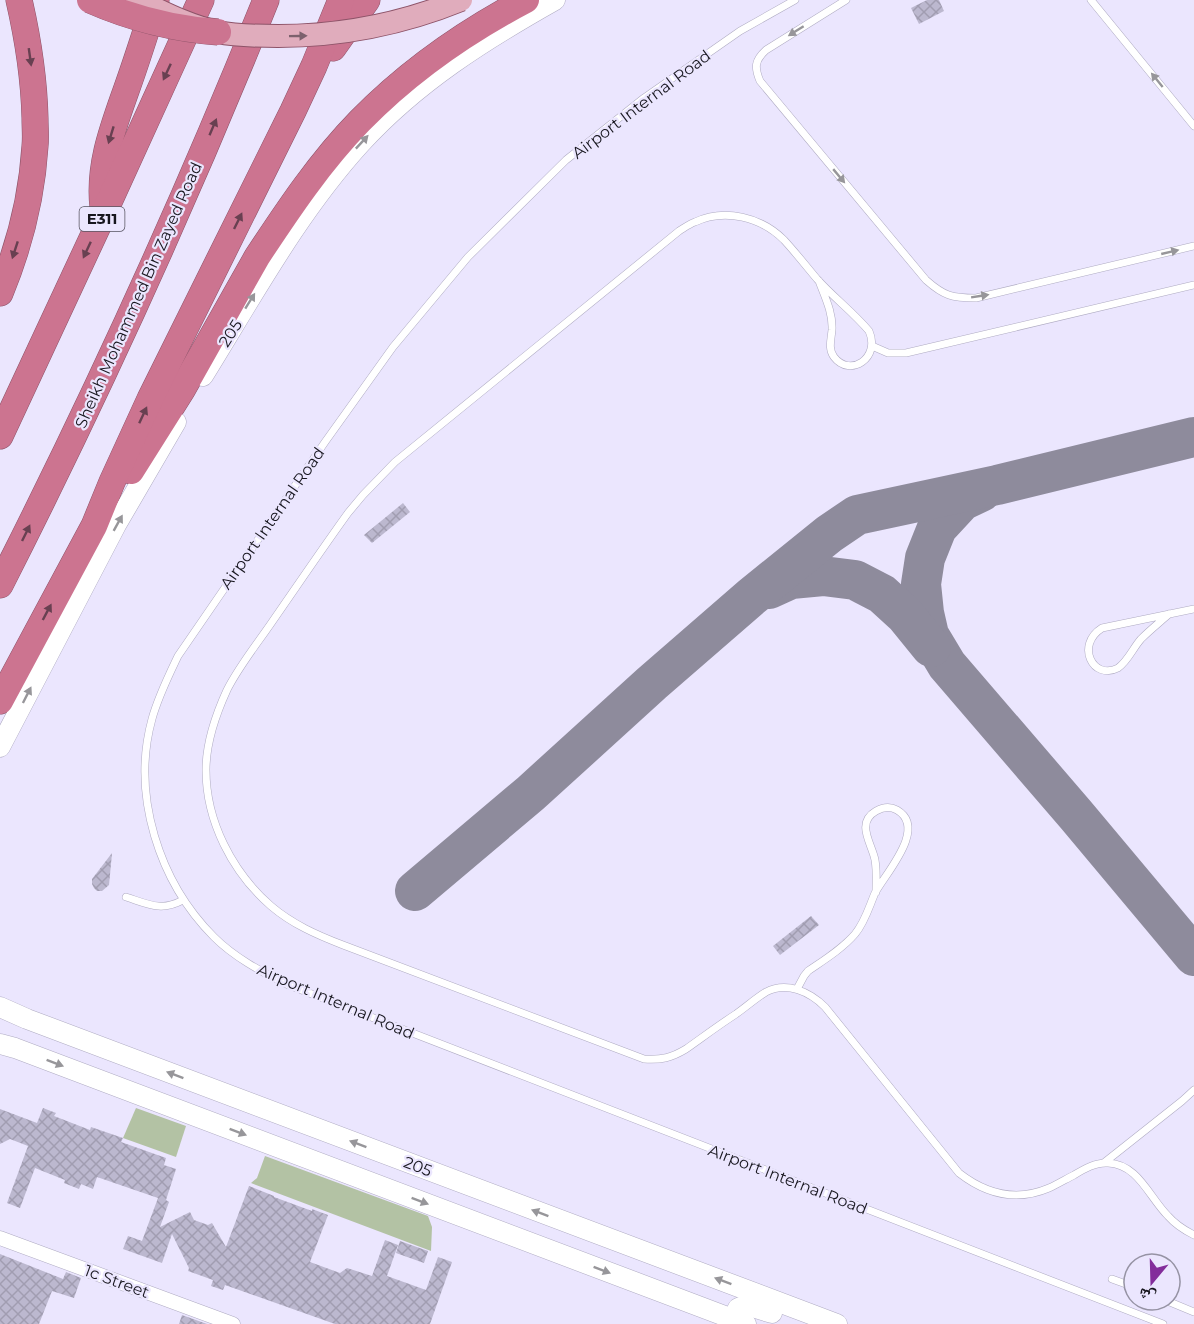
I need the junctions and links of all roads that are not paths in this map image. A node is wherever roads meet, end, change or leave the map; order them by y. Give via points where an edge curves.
1 (19, 0) edge
2 (90, 0) edge
3 (137, 0) edge
4 (156, 0) edge
5 (201, 0) edge
6 (266, 0) edge
7 (341, 0) edge
8 (368, 0) edge
9 (461, 0) edge
10 (526, 0) edge
11 (555, 0) edge
12 (795, 0) edge
13 (846, 0) edge
14 (1091, 0) edge
15 (218, 32) junction
16 (293, 111) junction
17 (1194, 126) edge
18 (104, 215) junction
19 (1194, 246) edge
20 (819, 281) junction
21 (1194, 285) edge
22 (0, 293) edge
23 (872, 346) junction
24 (0, 436) edge
25 (94, 526) junction
26 (0, 585) edge
27 (1194, 609) edge
28 (1169, 614) junction
29 (0, 701) edge
30 (0, 747) edge
31 (876, 892) junction
32 (126, 897) dead end
33 (183, 900) junction
34 (796, 989) junction
35 (0, 1010) edge
36 (5, 1044) edge
37 (1194, 1089) edge
38 (1105, 1162) junction
39 (1194, 1235) edge
40 (0, 1238) edge
41 (1112, 1279) dead end
42 (1122, 1283) edge
43 (706, 1316) edge
44 (736, 1322) edge
45 (233, 1324) edge
46 (800, 1324) edge
47 (837, 1324) edge
48 (1163, 1324) edge

1 -> 22 highway via 34,89 36,145 18,241
2 - 15 highway, bridge via 146,21
3 - 15 main road, bridge
4 -> 18 highway via 109,139 101,193
5 -> 18 highway, E311
26 -> 6 highway, Sheikh Mohammed Bin Zayed Road via 111,359
7 - 16 highway
8 - 16 highway
15 -> 9 main road, bridge via 262,36 348,32 395,22
10 - 25 highway via 454,41 379,102 343,140 272,235 162,423
30 -> 11 street, 205 via 116,525 180,414 268,270 325,186 363,141 427,82 477,46
12 - 33 lane, Airport Internal Road via 740,31 644,98 566,160 468,257 393,346 197,627 162,689 151,720 146,754 150,823 171,881
13 -> 19 lane via 766,50 756,63 756,72 910,262 940,292 957,298 976,298
17 -> 14 lane
25 -> 16 highway via 150,399
18 -> 24 highway, E311
20 - 23 lane via 869,332
20 - 23 lane via 830,311 830,351 836,359 844,364 862,362
20 - 34 lane via 783,240 752,219 714,216 679,231 395,462 363,495 228,689 216,716 206,769 215,824 226,849 255,890 292,921 343,945 630,1054 659,1060 673,1056 767,992
21 - 23 lane via 906,353 888,354
29 -> 25 highway
27 - 28 lane
28 - 28 lane via 1116,669 1101,670 1091,661 1090,640 1102,628
31 - 31 lane via 876,862 866,835 867,818 883,807 893,808 908,821 908,832 900,854
31 - 34 lane via 854,934 808,971
32 - 33 lane via 162,907
33 - 48 lane, Airport Internal Road via 200,923 231,952 286,984
34 - 38 lane via 809,993 825,1007 959,1173 971,1182 1001,1194 1026,1194 1049,1188
47 -> 35 street, 205
36 -> 43 street, 205
37 - 38 lane
38 - 39 lane via 1130,1170 1166,1215
40 - 45 street, 1c Street
41 - 42 lane
43 - 44 street, 205
44 - 46 street via 738,1308 746,1305

